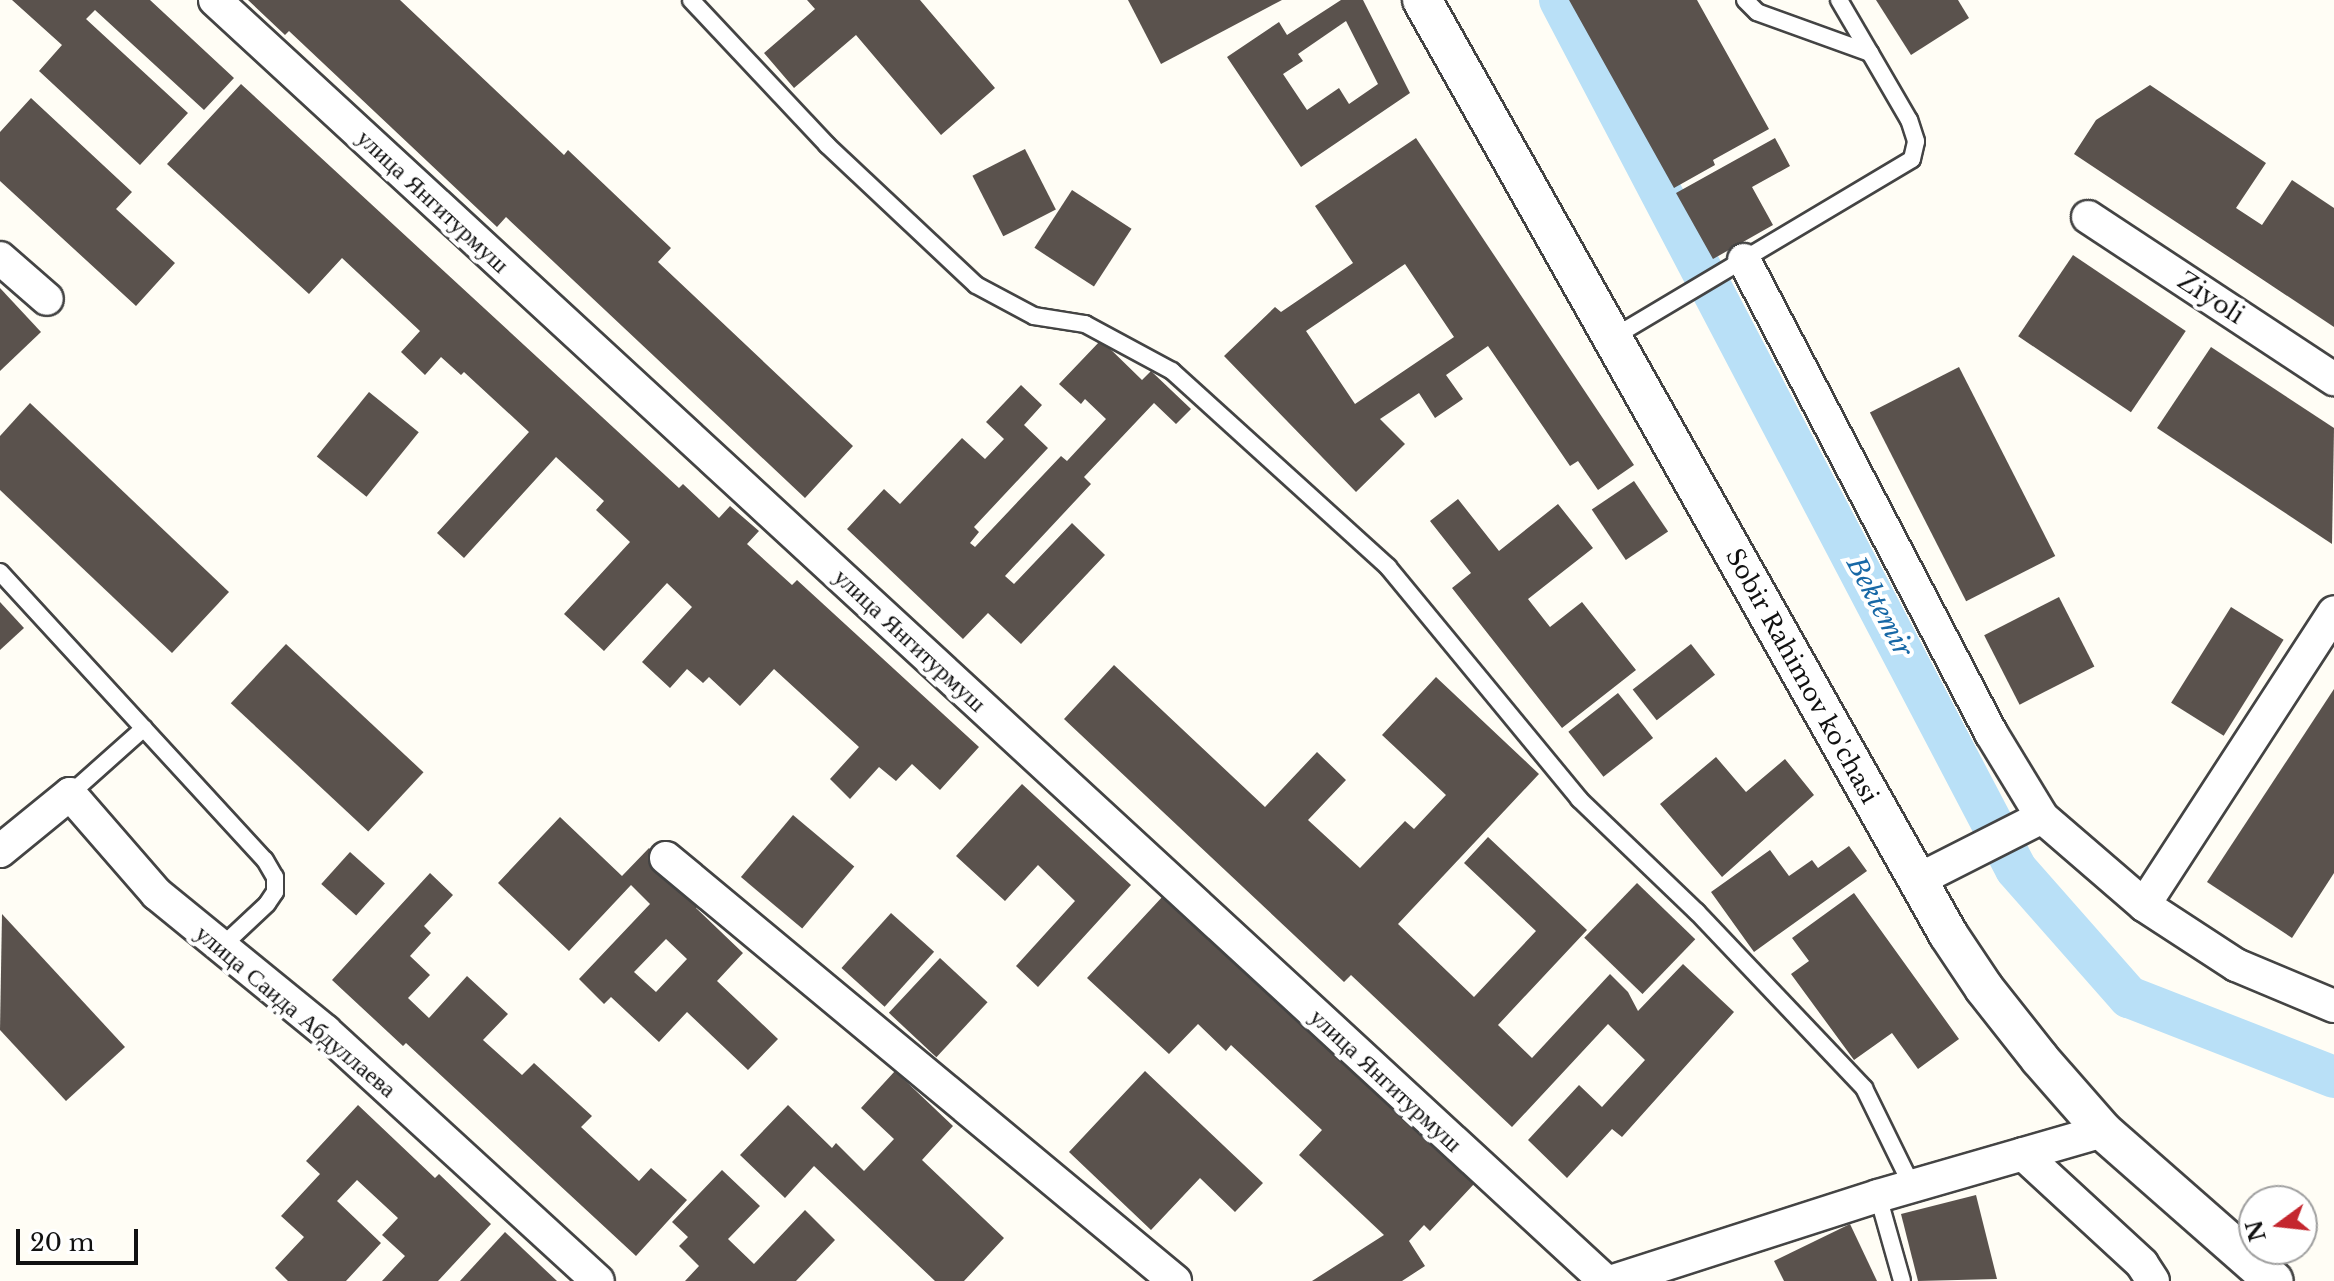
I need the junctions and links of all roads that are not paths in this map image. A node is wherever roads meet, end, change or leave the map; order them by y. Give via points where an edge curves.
1 (215, 0) edge
2 (691, 0) edge
3 (1422, 0) edge
4 (1745, 0) edge
5 (1839, 0) edge
6 (1870, 53) junction
7 (2088, 217) dead end
8 (0, 258) edge
9 (1734, 267) junction
10 (47, 299) dead end
11 (1627, 330) junction
12 (2334, 379) edge
13 (0, 572) edge
14 (2334, 612) edge
15 (144, 728) junction
16 (70, 794) junction
17 (2028, 824) junction
18 (0, 851) edge
19 (666, 858) dead end
20 (1916, 881) junction
21 (2144, 905) junction
22 (221, 947) junction
23 (2334, 1006) edge
24 (2103, 1131) junction
25 (2023, 1154) junction
26 (1912, 1186) junction
27 (1878, 1196) junction
28 (598, 1281) edge
29 (1175, 1281) edge
30 (1605, 1281) edge
31 (1613, 1281) edge
32 (1902, 1281) edge
33 (2153, 1281) edge
34 (2274, 1281) edge

1 - 30 street, улица Янгитурмуш
2 - 26 lane via 827,145 976,285 1034,316 1085,324 1172,371 1388,567 1579,799 1697,912 1864,1088
3 - 11 street, Sobir Rahimov ko'chasi
4 - 6 lane via 1757,12
5 - 6 lane
6 - 9 lane via 1909,120 1916,141 1912,159
7 - 12 street, Ziyoli
8 - 10 street
9 - 11 lane
9 - 17 street via 1984,720
11 - 20 street, Sobir Rahimov ko'chasi
13 - 15 lane
14 - 21 street
15 - 16 lane
15 - 22 lane via 275,877 275,892 267,904
16 - 18 street
16 - 22 street, улица Саида Абдуллаева via 157,894
17 - 20 street
17 - 21 street
19 - 29 street
20 - 24 street, Sobir Rahimov ko'chasi via 1984,988
21 - 23 street via 2236,965
22 - 28 street, улица Саида Абдуллаева via 325,1031
24 - 25 street
24 - 34 street, Sobir Rahimov ko'chasi
25 - 26 street
25 - 33 street via 2142,1264
26 - 27 street
27 - 31 street
27 - 32 lane

